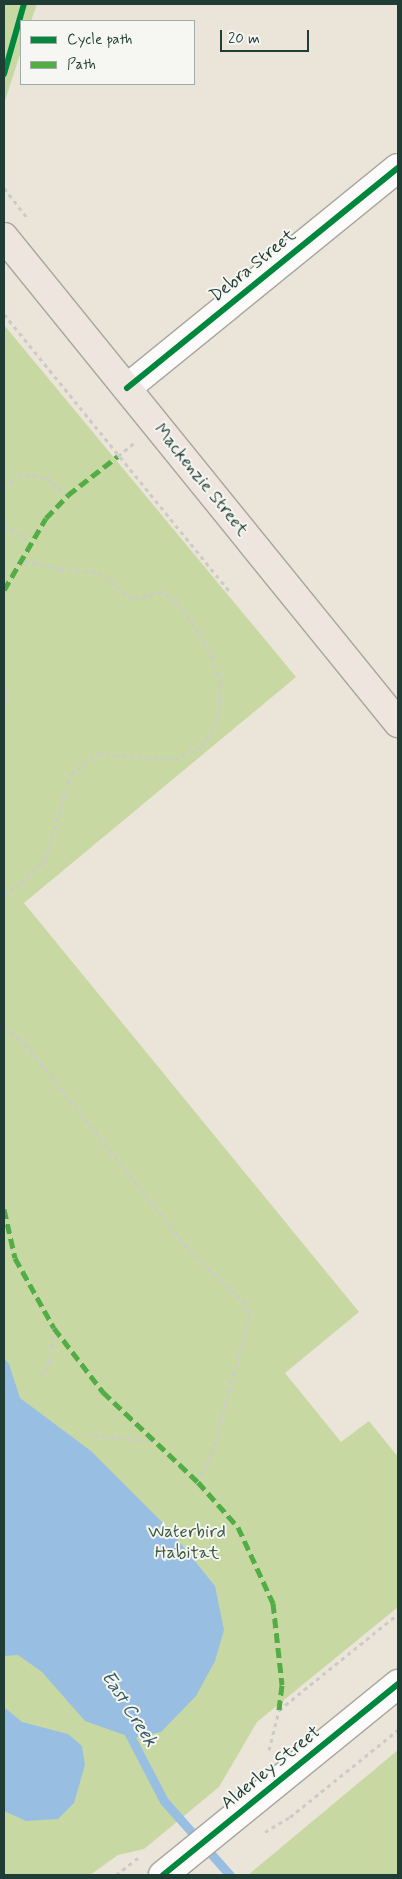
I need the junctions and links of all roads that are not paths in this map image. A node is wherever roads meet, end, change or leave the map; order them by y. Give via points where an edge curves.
1 (395, 177) edge
2 (4, 237) edge
3 (127, 388) junction
4 (398, 723) edge
5 (398, 1684) edge
6 (170, 1869) edge

1 - 3 street, Debra Street
2 - 3 main road, Mackenzie Street
3 - 4 main road, Mackenzie Street
5 - 6 street, Alderley Street

